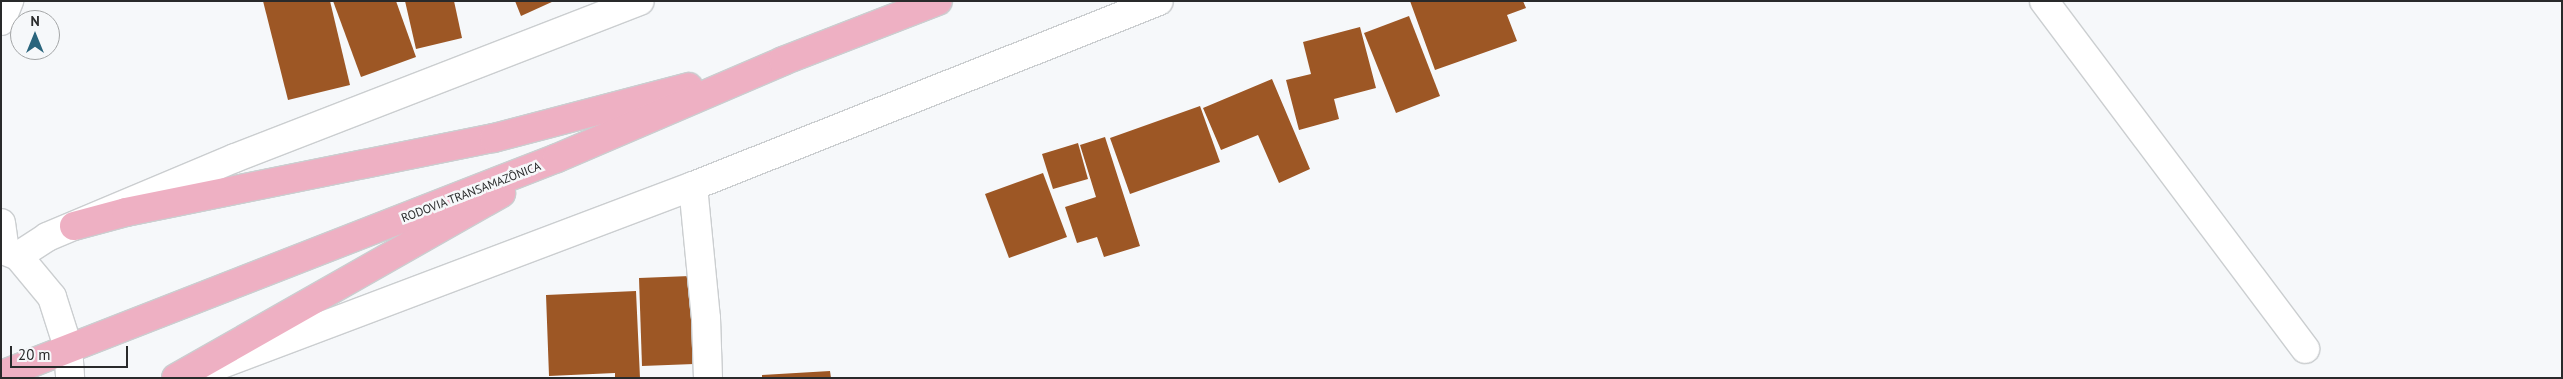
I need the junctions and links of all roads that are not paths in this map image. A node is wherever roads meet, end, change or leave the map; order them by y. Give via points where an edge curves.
1 (9, 1) edge
2 (640, 1) edge
3 (938, 1) edge
4 (1159, 1) edge
5 (2044, 1) edge
6 (1, 20) edge
7 (783, 61) junction
8 (557, 158) junction
9 (693, 186) junction
10 (1, 223) edge
11 (74, 226) junction
12 (8, 252) edge
13 (68, 347) junction
14 (2305, 349) dead end
15 (1, 375) edge
16 (70, 378) edge
17 (176, 378) edge
18 (186, 378) edge
19 (708, 378) edge

1 - 6 main road
2 - 11 main road via 244,154
3 - 7 main road, RODOVIA TRANSAMAZÔNICA
4 - 9 main road
5 - 14 main road
7 - 8 main road, RODOVIA TRANSAMAZÔNICA
7 - 11 main road via 494,138 126,212
8 - 13 main road, RODOVIA TRANSAMAZÔNICA
8 - 17 main road via 455,222
9 - 18 main road
9 - 19 main road via 706,318
10 - 12 main road
11 - 12 main road
12 - 13 main road via 52,296
13 - 15 main road, RODOVIA TRANSAMAZÔNICA
13 - 16 main road

